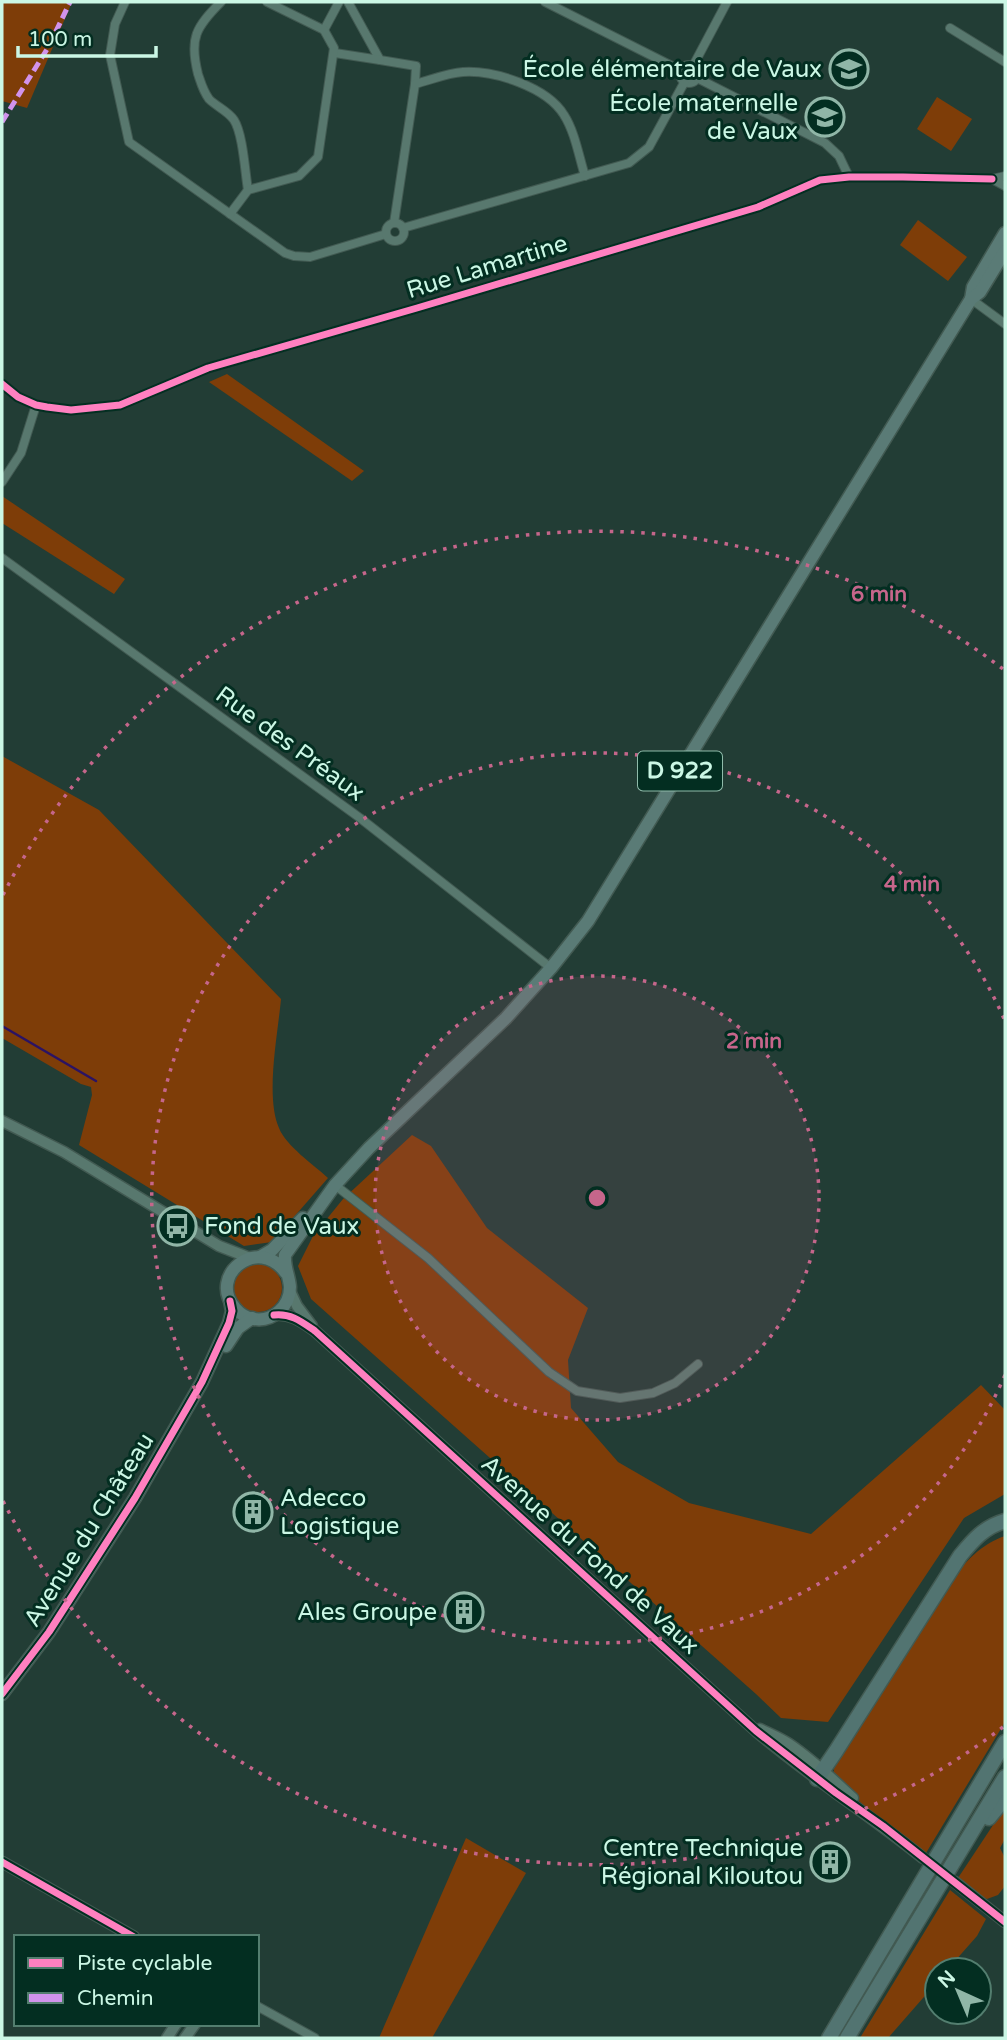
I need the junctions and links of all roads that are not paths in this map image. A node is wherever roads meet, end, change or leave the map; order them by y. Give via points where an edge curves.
1 (125, 2) edge
2 (221, 2) edge
3 (267, 2) edge
4 (339, 2) edge
5 (348, 2) edge
6 (545, 2) edge
7 (727, 2) edge
8 (560, 5) edge
9 (950, 27) dead end
10 (324, 30) junction
11 (335, 53) junction
12 (380, 60) junction
13 (1005, 62) edge
14 (693, 66) junction
15 (680, 71) junction
16 (697, 78) junction
17 (684, 82) junction
18 (415, 84) junction
19 (585, 176) junction
20 (1005, 176) edge
21 (849, 177) junction
22 (992, 179) junction
23 (1005, 186) edge
24 (248, 190) junction
25 (230, 214) junction
26 (394, 223) junction
27 (403, 228) junction
28 (1005, 233) edge
29 (386, 234) junction
30 (1005, 251) edge
31 (971, 299) junction
32 (1005, 324) edge
33 (2, 384) edge
34 (36, 405) junction
35 (2, 482) edge
36 (2, 558) edge
37 (551, 968) junction
38 (2, 1121) edge
39 (331, 1189) junction
40 (219, 1245) junction
41 (255, 1257) junction
42 (232, 1272) junction
43 (286, 1273) junction
44 (290, 1291) junction
45 (230, 1301) junction
46 (274, 1315) junction
47 (252, 1318) junction
48 (315, 1331) junction
49 (698, 1364) dead end
50 (202, 1382) junction
51 (1005, 1521) edge
52 (1005, 1528) edge
53 (960, 1556) junction
54 (2, 1694) edge
55 (1005, 1742) edge
56 (820, 1774) junction
57 (1005, 1777) edge
58 (1005, 1798) edge
59 (961, 1851) junction
60 (923, 1858) dead end
61 (2, 1862) edge
62 (955, 1882) dead end
63 (1005, 1922) edge
64 (130, 1935) edge
65 (259, 2007) edge
66 (315, 2038) edge
67 (829, 2038) edge
68 (847, 2038) edge

1 - 25 street via 115,24 110,55 129,142
2 - 24 street via 197,30 193,48 202,88 238,128
3 - 10 street
4 - 10 street
5 - 12 street
6 - 8 street
7 - 14 street
8 - 15 street
9 - 13 street
10 - 11 street
11 - 12 street
11 - 24 street via 318,157 299,176
12 - 18 street via 416,66
14 - 15 street
14 - 16 street
15 - 17 street
16 - 17 street
16 - 21 street via 825,143 839,156
17 - 19 street via 644,153 629,163
18 - 19 street via 465,71 505,77 547,97 569,123
18 - 26 street
19 - 27 street
20 - 22 street, Rue Lamartine
21 - 22 street, Rue Lamartine
21 - 34 street, Rue Lamartine via 820,180 758,206 208,368 120,405 71,410
22 - 23 street, Rue Lamartine
24 - 25 street
25 - 29 street via 294,256 310,257
26 - 27 street
26 - 29 street via 388,225
27 - 29 street via 397,240
28 - 31 main road, D 922 via 973,287
30 - 31 main road, D 922
31 - 32 street
31 - 37 main road, D 922 via 588,920
33 - 34 street, Rue Lamartine
34 - 35 street via 21,453
36 - 37 street, Rue des Préaux via 360,818
37 - 39 main road, D 922
38 - 40 street via 64,1152
39 - 41 main road, D 922 via 272,1250
39 - 43 main road, D 922 via 287,1252
39 - 49 street via 428,1258 531,1356 577,1391 620,1398 653,1393 675,1383
40 - 41 street
40 - 42 street via 230,1259
41 - 42 main road
41 - 43 main road via 275,1261
42 - 45 main road
43 - 44 main road
44 - 46 main road via 284,1307
44 - 48 street, Avenue du Fond de Vaux
45 - 47 main road
45 - 50 main road, Avenue du Château via 229,1323
46 - 47 main road
46 - 48 street, Avenue du Fond de Vaux via 294,1318
47 - 50 main road, Avenue du Château via 236,1330
48 - 56 street, Avenue du Fond de Vaux via 737,1713 788,1744
50 - 54 main road, Avenue du Château via 106,1545
51 - 53 highway via 981,1532
52 - 53 highway
53 - 56 highway
55 - 67 highway
56 - 60 street, Avenue du Fond de Vaux
57 - 59 highway
58 - 59 highway
59 - 68 highway
61 - 64 street
62 - 63 street
65 - 66 street

